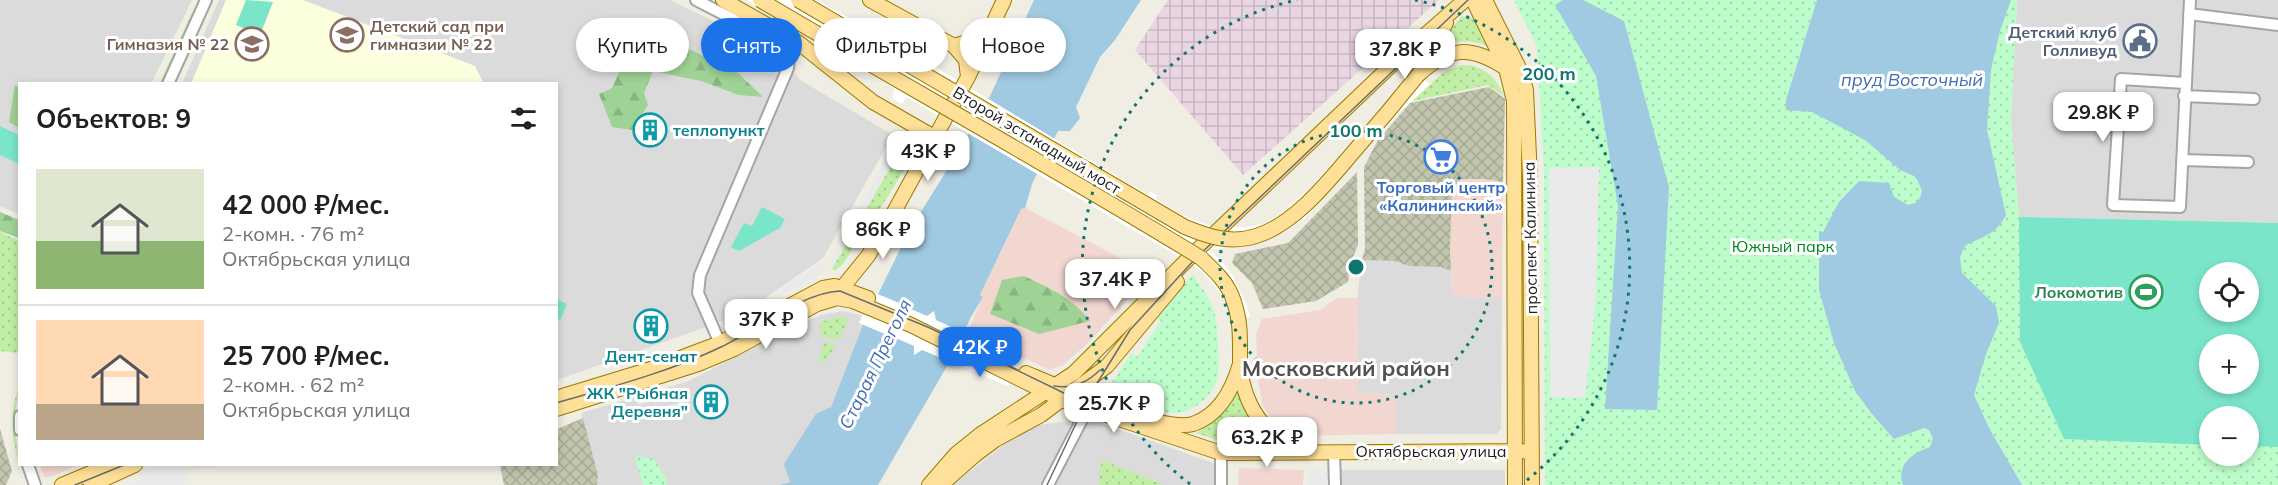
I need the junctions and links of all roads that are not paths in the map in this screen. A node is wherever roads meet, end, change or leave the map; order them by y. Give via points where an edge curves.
1 (206, 0) edge
2 (696, 0) edge
3 (723, 0) edge
4 (760, 0) edge
5 (798, 0) edge
6 (870, 0) edge
7 (1004, 0) edge
8 (1465, 0) edge
9 (1473, 0) edge
10 (1485, 0) edge
11 (2190, 0) edge
12 (1452, 13) junction
13 (997, 15) junction
14 (2189, 15) junction
15 (2278, 25) edge
16 (954, 46) junction
17 (1389, 68) junction
18 (1506, 68) junction
19 (1418, 75) junction
20 (968, 77) junction
21 (169, 82) edge
22 (2185, 83) junction
23 (1526, 90) junction
24 (2184, 96) junction
25 (2254, 99) dead end
26 (934, 137) junction
27 (2182, 160) junction
28 (2248, 162) dead end
29 (840, 293) junction
30 (722, 348) junction
31 (1240, 364) junction
32 (1050, 388) junction
33 (1071, 396) junction
34 (558, 397) edge
35 (558, 408) edge
36 (1088, 408) junction
37 (1515, 451) junction
38 (1532, 451) junction
39 (1313, 452) junction
40 (1334, 452) junction
41 (1221, 453) junction
42 (28, 466) edge
43 (108, 466) edge
44 (133, 466) edge
45 (35, 485) edge
46 (63, 485) edge
47 (91, 485) edge
48 (929, 485) edge
49 (941, 485) edge
50 (1048, 485) edge
51 (1221, 485) edge
52 (1335, 485) edge
53 (1515, 485) edge
54 (1532, 485) edge

1 - 21 street
2 - 30 street via 786,52 789,59 700,275 698,293
3 - 26 main road via 799,43 885,109
4 - 31 main road, Второй эстакадный мост, bridge via 1201,258 1234,300 1241,340
5 - 19 main road, Второй эстакадный мост, bridge via 1185,227 1217,239 1236,240 1263,234 1314,197
6 - 16 main road
7 - 13 main road
8 - 12 main road
9 - 18 main road, проспект Калинина
10 - 23 main road, проспект Калинина
11 - 14 street
12 - 17 main road
12 - 19 main road
13 - 16 main road via 974,40
13 - 20 main road
14 - 15 street
14 - 22 street
16 - 20 main road via 966,60
17 - 32 main road via 1074,373
17 - 33 main road via 1390,77 1189,268 1107,366
18 - 19 main road via 1488,56 1457,52 1444,56
18 - 23 main road
18 - 37 main road, проспект Калинина via 1514,100
20 - 26 main road
22 - 24 street
22 - 27 street via 2121,79 2113,205 2180,207
23 - 38 main road, проспект Калинина
24 - 25 street
24 - 27 street
26 - 29 main road via 868,256
27 - 28 street
29 - 30 main road
29 - 32 main road, Октябрьская улица
30 - 34 main road
30 - 35 main road via 653,379
31 - 33 main road, Второй эстакадный мост via 1221,404 1194,424 1155,422
31 - 39 main road, Второй эстакадный мост via 1246,393 1261,425 1283,442
32 - 33 main road, Октябрьская улица
32 - 48 main road via 956,454
33 - 36 main road, Октябрьская улица
33 - 49 main road via 988,445
36 - 41 main road, Октябрьская улица
36 - 50 street
37 - 38 main road, Октябрьская улица
37 - 40 main road, Октябрьская улица
37 - 53 main road, проспект Калинина
38 - 54 main road, проспект Калинина
39 - 40 main road, Октябрьская улица
39 - 41 main road, Октябрьская улица
40 - 52 street
41 - 51 street
42 - 45 street
43 - 46 main road
44 - 47 main road

